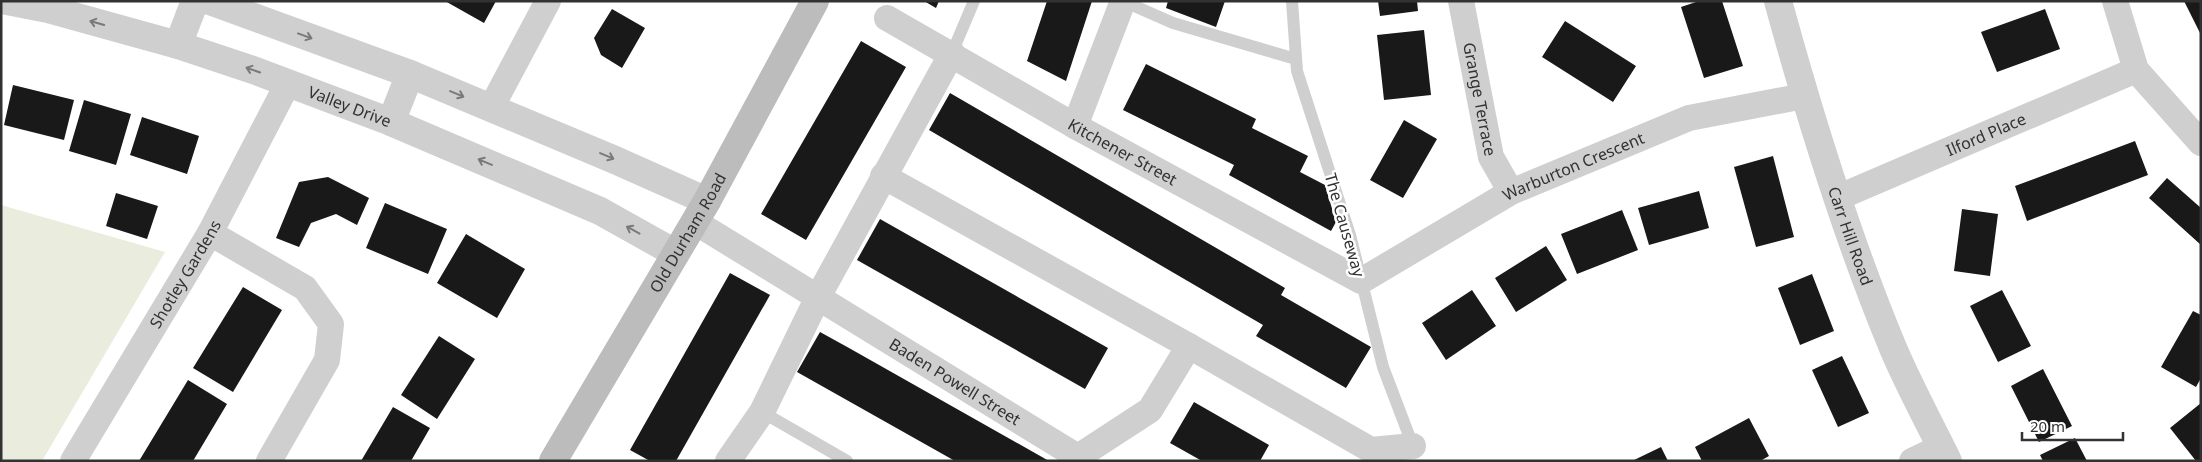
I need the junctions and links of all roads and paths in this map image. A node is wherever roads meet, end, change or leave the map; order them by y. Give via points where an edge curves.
1 (7, 1) edge
2 (195, 1) edge
3 (210, 1) edge
4 (548, 1) edge
5 (815, 1) edge
6 (974, 1) edge
7 (1123, 1) edge
8 (1292, 1) edge
9 (1460, 1) edge
10 (1778, 1) edge
11 (2115, 1) edge
12 (49, 5) edge
13 (887, 18) dead end
14 (178, 45) junction
15 (952, 54) junction
16 (1296, 59) junction
17 (2136, 70) junction
18 (410, 74) junction
19 (288, 83) junction
20 (1804, 96) junction
21 (491, 108) junction
22 (392, 122) junction
23 (1075, 126) junction
24 (2201, 143) edge
25 (883, 176) junction
26 (1511, 192) junction
27 (1837, 198) junction
28 (701, 212) junction
29 (210, 232) junction
30 (675, 253) junction
31 (1361, 281) junction
32 (818, 297) junction
33 (1189, 346) junction
34 (762, 412) junction
35 (1413, 446) joint
36 (1945, 454) edge
37 (1077, 459) edge
38 (74, 461) edge
39 (269, 461) edge
40 (553, 461) edge
41 (728, 461) edge
42 (847, 461) edge
43 (1912, 461) edge

1 - 12 street, Valley Drive
2 - 14 street
3 -> 18 street
4 - 21 street
5 - 28 main road, Old Durham Road
6 - 15 lane
7 - 16 lane via 1172,23
7 - 23 street
8 - 16 lane, The Causeway
9 - 26 street, Grange Terrace via 1492,157
10 - 20 street, Carr Hill Road
11 - 17 street
14 -> 12 street, Valley Drive
13 - 15 street, Kitchener Street
19 -> 14 street, Valley Drive
15 - 23 street, Kitchener Street
15 - 25 street
16 - 31 lane, The Causeway via 1350,234
17 - 24 street
17 - 27 street, Ilford Place
18 -> 21 street
18 - 22 street
19 - 22 street, Valley Drive
19 - 29 street, Shotley Gardens
20 - 26 street, Warburton Crescent via 1689,118
20 - 27 street, Carr Hill Road
21 -> 28 street
30 -> 22 street, Valley Drive via 600,212
23 - 31 street, Kitchener Street
25 - 32 street
25 - 33 street
26 - 31 street, Warburton Crescent
27 - 36 street, Carr Hill Road via 1893,349
28 - 30 main road, Old Durham Road
28 - 32 street, Baden Powell Street
29 - 38 street, Shotley Gardens
29 - 39 street via 305,288 331,324 327,360
30 - 40 main road, Old Durham Road
31 - 35 lane, The Causeway via 1383,367
32 - 34 street
32 - 37 street, Baden Powell Street
33 - 35 street via 1370,450
33 - 37 street, Baden Powell Street via 1150,410
34 - 41 street
34 - 42 lane
36 - 43 street

